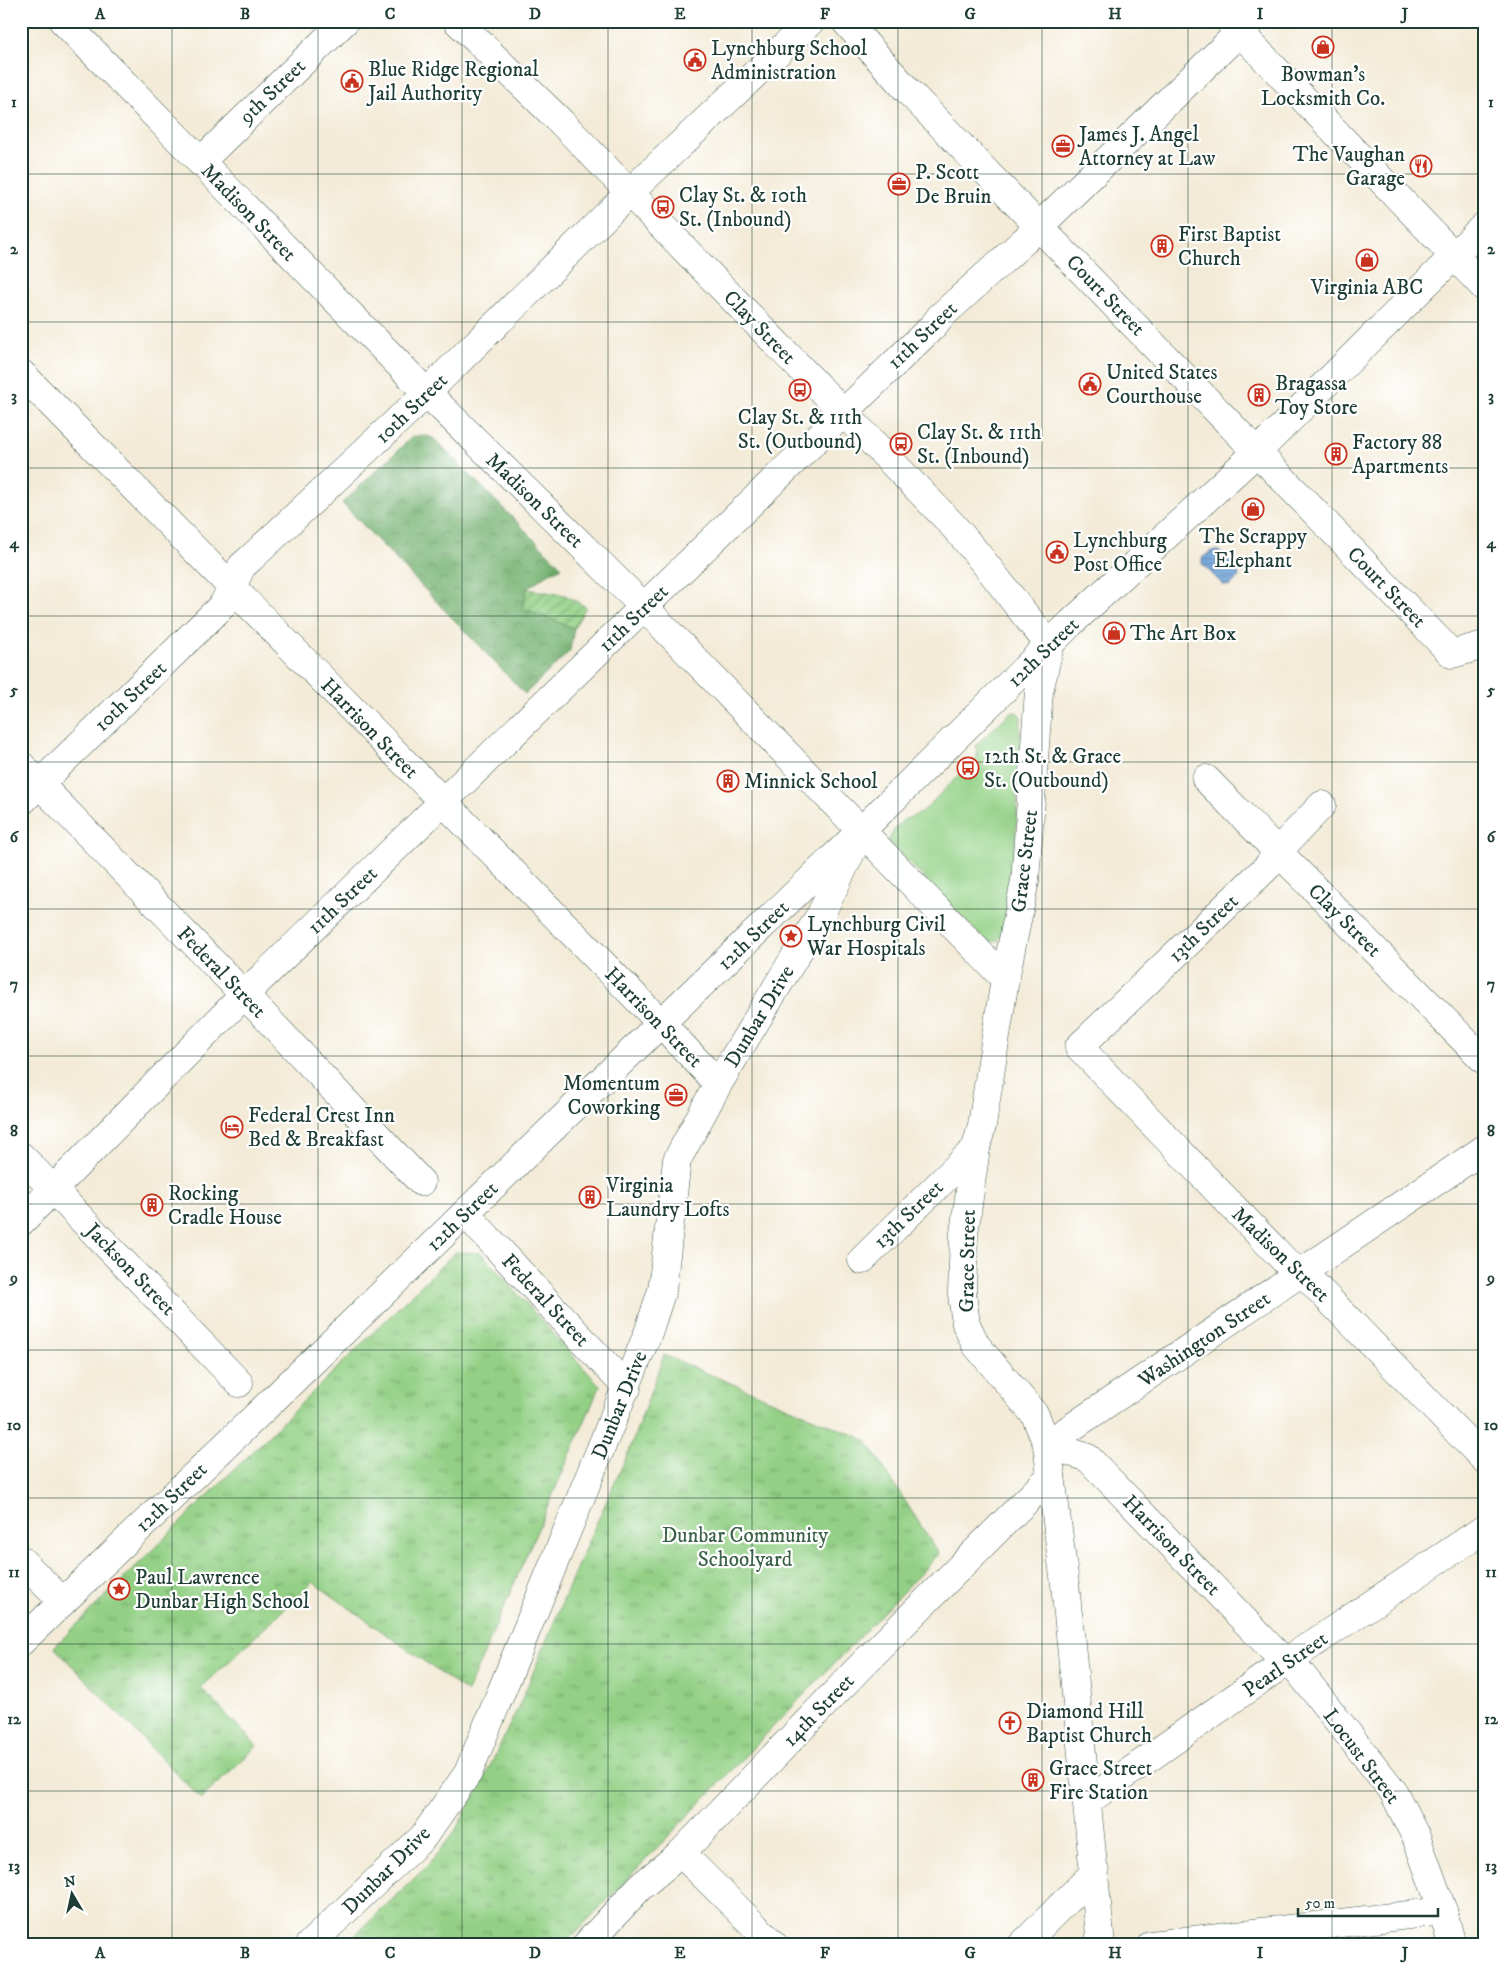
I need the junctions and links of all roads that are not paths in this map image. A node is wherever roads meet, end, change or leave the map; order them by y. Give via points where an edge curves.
1 (63, 21) edge
2 (345, 21) edge
3 (457, 21) edge
4 (811, 21) edge
5 (844, 21) edge
6 (1240, 25) edge
7 (200, 162) junction
8 (629, 193) junction
9 (1039, 226) junction
10 (1484, 226) edge
11 (1454, 256) junction
12 (1484, 287) edge
13 (21, 374) edge
14 (426, 393) junction
15 (843, 412) junction
16 (1256, 453) junction
17 (231, 586) junction
18 (644, 607) junction
19 (1050, 645) junction
20 (1484, 645) edge
21 (1206, 779) dead end
22 (27, 784) edge
23 (443, 802) junction
24 (1322, 805) dead end
25 (862, 830) junction
26 (1278, 852) junction
27 (1005, 979) junction
28 (244, 995) junction
29 (660, 1023) junction
30 (1079, 1047) joint
31 (1484, 1060) edge
32 (718, 1084) junction
33 (976, 1148) junction
34 (1484, 1149) edge
35 (21, 1156) edge
36 (421, 1182) dead end
37 (55, 1190) junction
38 (465, 1214) junction
39 (21, 1222) edge
40 (862, 1260) dead end
41 (1302, 1272) junction
42 (239, 1383) dead end
43 (627, 1388) junction
44 (1047, 1444) junction
45 (1484, 1459) edge
46 (1051, 1476) junction
47 (1484, 1529) edge
48 (21, 1560) edge
49 (62, 1601) junction
50 (21, 1642) edge
51 (1287, 1661) junction
52 (1088, 1801) junction
53 (681, 1853) junction
54 (1094, 1872) junction
55 (1443, 1911) junction
56 (309, 1945) edge
57 (586, 1945) edge
58 (774, 1945) edge
59 (1022, 1945) edge
60 (1101, 1945) edge
61 (1151, 1945) edge
62 (1452, 1945) edge

1 - 7 street, Madison Street
2 - 7 street, 9th Street
3 - 8 street, Clay Street via 562,122
4 - 8 street, 10th Street
5 - 9 street, Court Street
6 - 9 street, 11th Street
6 - 11 street
7 - 14 street, Madison Street
8 - 14 street, 10th Street
8 - 15 street, Clay Street
9 - 15 street, 11th Street
9 - 16 street, Court Street
10 - 11 street, 12th Street
11 - 12 street
11 - 16 street, 12th Street
13 - 17 street, Harrison Street
14 - 17 street, 10th Street via 250,558
14 - 18 street, Madison Street
15 - 18 street, 11th Street
15 - 19 street, Clay Street via 973,546
16 - 19 street, 12th Street
16 - 20 street, Court Street via 1452,654
17 - 22 street, 10th Street via 223,605
17 - 23 street, Harrison Street
18 - 23 street, 11th Street
18 - 25 street, Madison Street
19 - 25 street, 12th Street
19 - 27 street, Grace Street via 1039,691 1025,881
21 - 26 street, Clay Street
22 - 28 street, Federal Street
23 - 28 street, 11th Street
23 - 29 street, Harrison Street
24 - 26 street, 13th Street
25 - 27 street, Madison Street
25 - 29 street, 12th Street
25 - 32 street, Dunbar Drive via 822,912
26 - 30 street, 13th Street via 1268,866
26 - 31 street, Clay Street
27 - 33 street, Grace Street
28 - 36 street, Federal Street
28 - 37 street, 11th Street
29 - 32 street, Harrison Street
29 - 38 street, 12th Street
30 - 41 street, Madison Street via 1288,1264
32 - 43 street, Dunbar Drive via 676,1160 662,1290
33 - 40 street, 13th Street
33 - 44 street, Grace Street via 964,1233 962,1294 966,1324 976,1345 1035,1415
34 - 41 street, Washington Street
35 - 37 street, Jackson Street
37 - 39 street, 11th Street
37 - 42 street, Jackson Street
38 - 43 street, Federal Street
38 - 49 street, 12th Street
41 - 44 street, Washington Street
41 - 45 street, Madison Street
43 - 56 street, Dunbar Drive via 468,1773 423,1837
44 - 46 street, Grace Street
44 - 51 street, Harrison Street via 1088,1458
46 - 52 street, Grace Street
46 - 53 street, 14th Street via 861,1666
47 - 51 street, Pearl Street
48 - 49 street
49 - 50 street, 12th Street
51 - 52 street, Pearl Street
51 - 55 street, Locust Street via 1297,1669 1392,1791 1416,1837
52 - 54 street, Grace Street
53 - 57 street, 14th Street via 640,1887
53 - 58 street
54 - 59 street
54 - 60 street, Grace Street
55 - 61 street
55 - 62 street, Locust Street

